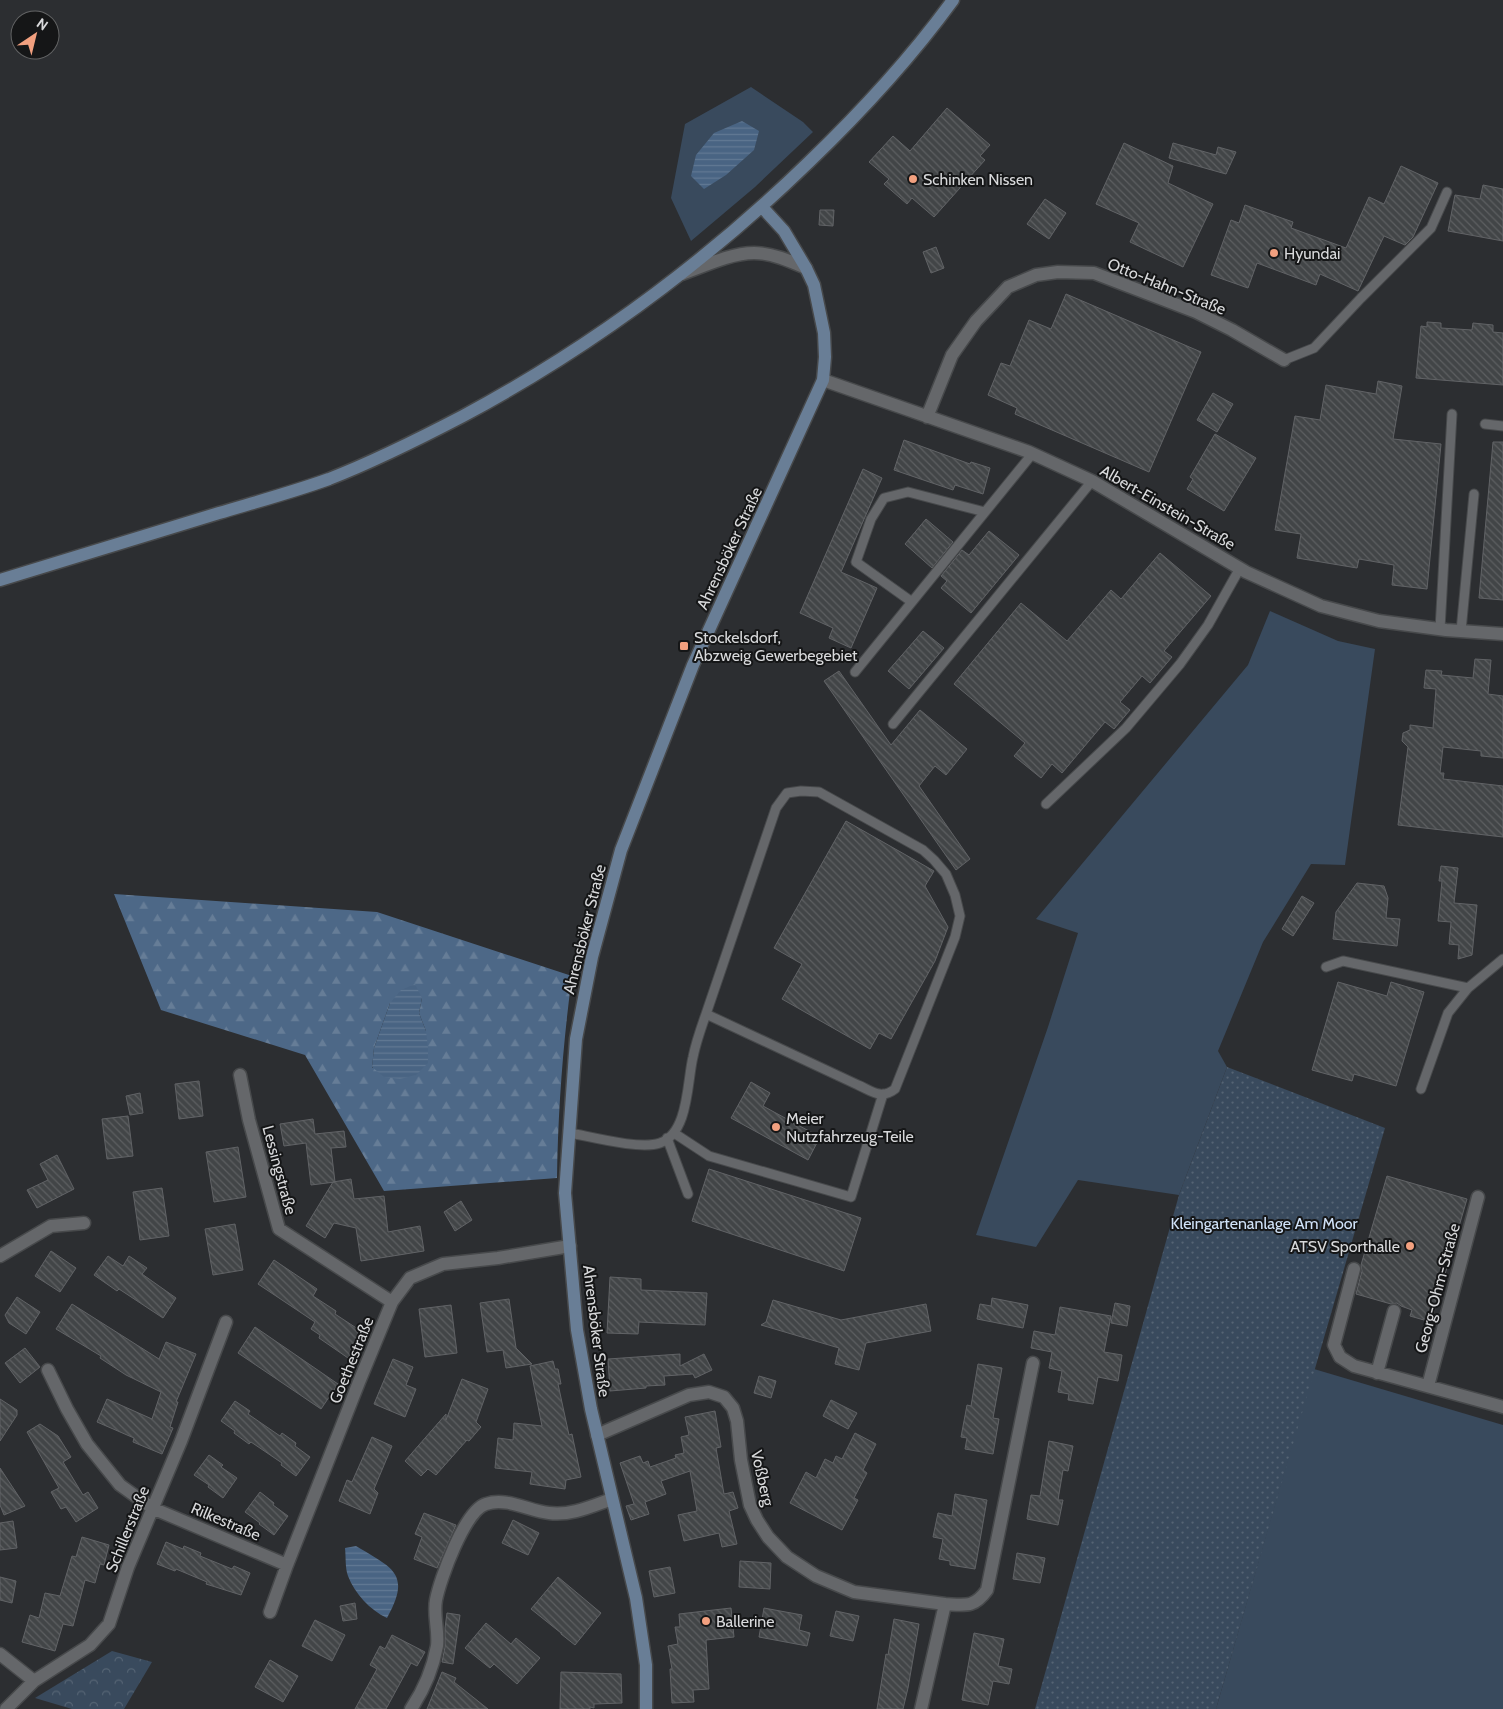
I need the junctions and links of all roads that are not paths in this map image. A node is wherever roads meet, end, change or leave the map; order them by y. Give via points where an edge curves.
1 (953, 0) edge
2 (1447, 192) dead end
3 (762, 207) junction
4 (806, 268) junction
5 (682, 274) junction
6 (1284, 360) joint
7 (822, 380) junction
8 (1452, 414) dead end
9 (927, 417) junction
10 (1485, 424) dead end
11 (1503, 426) edge
12 (1033, 454) junction
13 (1092, 481) junction
14 (1474, 494) dead end
15 (985, 512) junction
16 (1240, 568) junction
17 (0, 580) edge
18 (912, 602) junction
19 (1440, 629) junction
20 (1461, 631) junction
21 (1503, 634) edge
22 (855, 672) dead end
23 (893, 724) dead end
24 (1046, 804) dead end
25 (1503, 960) edge
26 (1326, 967) dead end
27 (1468, 988) junction
28 (706, 1014) junction
29 (240, 1075) dead end
30 (1421, 1089) dead end
31 (883, 1094) junction
32 (570, 1133) junction
33 (670, 1136) junction
34 (688, 1194) dead end
35 (1478, 1197) dead end
36 (84, 1223) dead end
37 (570, 1246) junction
38 (0, 1256) edge
39 (1354, 1269) dead end
40 (392, 1302) junction
41 (1394, 1311) dead end
42 (226, 1322) dead end
43 (1033, 1363) dead end
44 (48, 1370) dead end
45 (1377, 1373) junction
46 (1428, 1386) junction
47 (1503, 1407) edge
48 (597, 1435) junction
49 (612, 1499) junction
50 (152, 1508) junction
51 (287, 1564) junction
52 (945, 1604) junction
53 (270, 1612) dead end
54 (0, 1654) edge
55 (34, 1681) junction
56 (412, 1707) edge
57 (6, 1709) edge
58 (646, 1709) edge
59 (921, 1709) edge

1 - 3 street via 931,30 848,124
2 - 6 lane via 1431,228 1314,348
3 - 4 street, Ahrensböker Straße via 784,231
3 - 5 street
4 - 5 street via 755,252
4 - 7 street, Ahrensböker Straße via 814,285 824,333
5 - 17 street via 579,347 514,388 405,447 328,479
6 - 9 street, Otto-Hahn-Straße via 1196,312 1094,273 1036,275 1008,287 976,321 952,355
7 - 9 street, Albert-Einstein-Straße
7 - 32 street, Ahrensböker Straße via 693,665 620,850 592,957 576,1039
8 - 19 lane
9 - 12 street, Albert-Einstein-Straße
10 - 11 lane
12 - 13 street, Albert-Einstein-Straße
12 - 15 lane
13 - 16 street, Albert-Einstein-Straße
13 - 23 lane
14 - 20 lane
15 - 18 lane
15 - 18 lane via 908,492 884,498 871,519 856,562
16 - 19 street, Albert-Einstein-Straße via 1321,606 1380,621
16 - 24 lane via 1208,625 1180,664 1126,728
18 - 22 lane
19 - 20 street, Albert-Einstein-Straße
20 - 21 street, Albert-Einstein-Straße
25 - 27 lane
26 - 27 lane via 1342,961
27 - 30 lane via 1448,1013
28 - 31 lane
28 - 31 lane via 776,808 787,793 819,792 923,850 946,874 960,916 956,937 895,1088
28 - 33 lane via 695,1046 685,1106
29 - 40 street, Lessingstraße via 279,1229
31 - 33 lane via 851,1197 709,1156
32 - 33 lane via 640,1145 661,1143
32 - 37 street, Ahrensböker Straße via 565,1194
33 - 34 lane
35 - 46 street, Georg-Ohm-Straße
36 - 38 street via 51,1226
37 - 40 street, Goethestraße via 443,1264 410,1278
37 - 48 street, Ahrensböker Straße via 577,1330
39 - 45 street via 1334,1345 1340,1357 1354,1366
40 - 51 street, Goethestraße
41 - 45 street
42 - 50 street, Schillerstraße
43 - 52 street, Voßberg via 987,1590 980,1600 965,1605
44 - 50 street, Rilkestraße via 87,1444 120,1485
45 - 46 street
46 - 47 street
48 - 49 street, Ahrensböker Straße
48 - 52 street, Voßberg via 689,1395 708,1392 724,1397 733,1408 737,1421 750,1505 768,1537 787,1557 816,1576 854,1592
49 - 56 street via 560,1514 495,1501 476,1509 455,1544 436,1601 437,1644 430,1672
49 - 58 street, Ahrensböker Straße via 636,1598 646,1665
50 - 51 street, Rilkestraße
50 - 55 street, Schillerstraße via 109,1624 90,1645
51 - 53 street, Goethestraße
52 - 59 street
54 - 55 street
55 - 57 street, Schillerstraße

